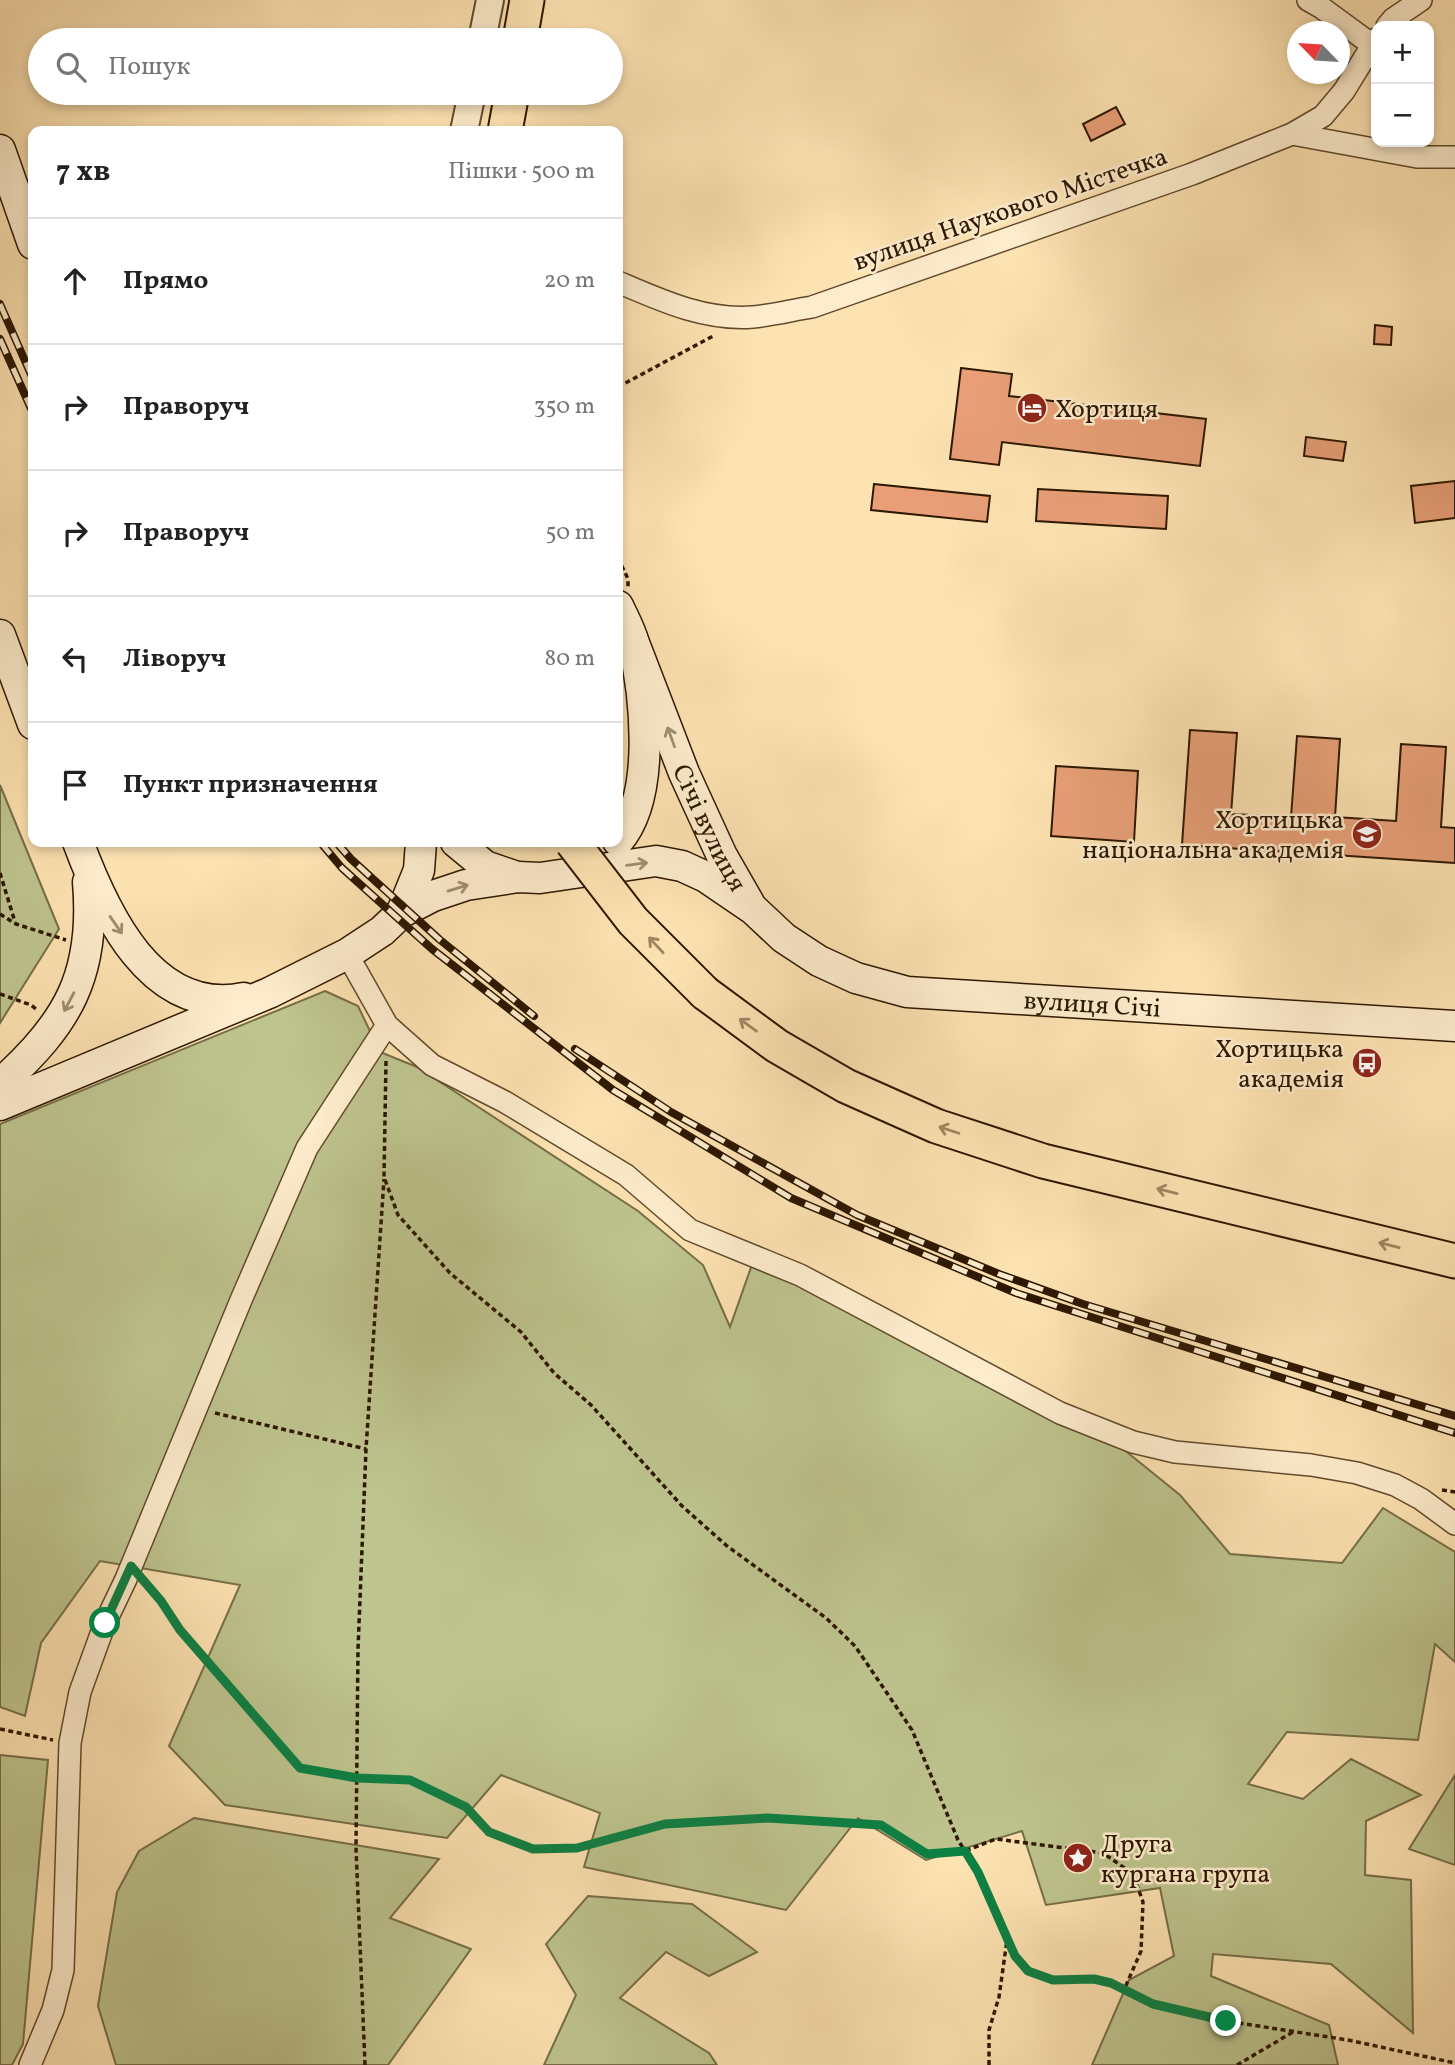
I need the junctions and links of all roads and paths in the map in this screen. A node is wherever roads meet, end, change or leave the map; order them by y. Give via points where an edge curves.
1 (490, 0) edge
2 (527, 0) edge
3 (1308, 0) edge
4 (1421, 0) edge
5 (1391, 21) edge
6 (484, 28) edge
7 (522, 28) edge
8 (1371, 40) edge
9 (1371, 47) edge
10 (469, 105) edge
11 (510, 105) edge
12 (465, 126) edge
13 (506, 126) edge
14 (1292, 134) junction
15 (0, 150) edge
16 (1455, 157) edge
17 (28, 230) edge
18 (623, 284) edge
19 (718, 334) dead end
20 (623, 384) edge
21 (623, 617) edge
22 (0, 635) edge
23 (632, 638) junction
24 (28, 711) edge
25 (623, 831) edge
26 (421, 847) edge
27 (462, 847) edge
28 (576, 847) edge
29 (612, 847) edge
30 (82, 853) edge
31 (0, 873) edge
32 (570, 875) junction
33 (518, 877) junction
34 (753, 909) junction
35 (402, 912) junction
36 (0, 914) edge
37 (16, 924) junction
38 (88, 947) junction
39 (347, 954) junction
40 (269, 992) junction
41 (0, 994) edge
42 (387, 1025) junction
43 (56, 1026) junction
44 (1455, 1026) edge
45 (0, 1084) edge
46 (0, 1105) edge
47 (384, 1177) junction
48 (1455, 1261) edge
49 (196, 1408) junction
50 (366, 1449) junction
51 (1455, 1524) edge
52 (131, 1566) junction
53 (0, 1729) edge
54 (70, 1743) junction
55 (357, 1778) junction
56 (965, 1851) junction
57 (1007, 1938) junction
58 (1125, 1990) junction
59 (1294, 2032) junction
60 (1454, 2064) edge
61 (30, 2065) edge
62 (365, 2065) edge
63 (989, 2065) edge
64 (1237, 2065) edge

1 - 6 street
2 - 7 main road
3 - 8 street
4 - 5 street
9 - 14 street, вулиця Наукового Містечка via 1323,116
10 - 12 street
11 - 13 main road
14 - 16 street via 1417,157
14 - 18 street, вулиця Наукового Містечка via 1192,174 812,307 751,317 707,314
15 - 17 main road
19 - 20 path
21 - 23 main road
22 - 24 main road
23 - 25 main road via 642,706 643,767 635,811
34 -> 23 main road, Січі вулиця via 722,856 684,773
26 - 35 main road via 419,870
27 - 33 main road via 485,866
48 -> 28 main road, bridge via 1043,1161 936,1126 846,1086 777,1046 705,993 633,920
29 - 32 main road
30 - 38 main road via 90,904
30 -> 40 main road via 110,916 139,959 158,977 185,993 226,1001
31 - 37 path
32 - 33 main road, Січі вулиця
32 -> 34 main road, Січі вулиця via 656,861 669,863 706,877
35 -> 33 main road via 466,885
34 - 44 main road, вулиця Січі via 784,938 819,961 856,978 907,992
35 - 39 main road
36 - 37 path
37 - 38 path
38 -> 43 main road via 78,984
39 - 40 main road
39 - 42 street
40 - 46 main road
41 - 43 path via 31,1005
42 - 47 path
42 - 49 street via 307,1149
42 - 51 street via 432,1065 505,1102 626,1175 690,1230 800,1275 1060,1413 1133,1442 1175,1452 1357,1474 1413,1494
43 - 45 main road
47 - 50 path
47 - 56 path via 398,1215 450,1273 521,1332 554,1373 591,1405 682,1506 727,1546 826,1618 855,1646 912,1730
49 - 50 path
49 - 52 street
50 - 55 path
52 - 54 street via 80,1692
52 - 55 path via 300,1768
53 - 54 path
54 - 61 street via 63,1970 53,2010
55 - 56 path via 410,1780 466,1807 489,1832 533,1849 577,1848 665,1824 768,1818 881,1825 927,1854
55 - 62 path
56 - 57 path
56 - 58 path via 996,1839 1103,1853 1133,1874 1143,1902 1141,1951
57 - 58 path via 1028,1971 1053,1980 1094,1979
57 - 63 path via 989,2030
58 - 59 path via 1153,2004
59 - 60 path
59 - 64 path

